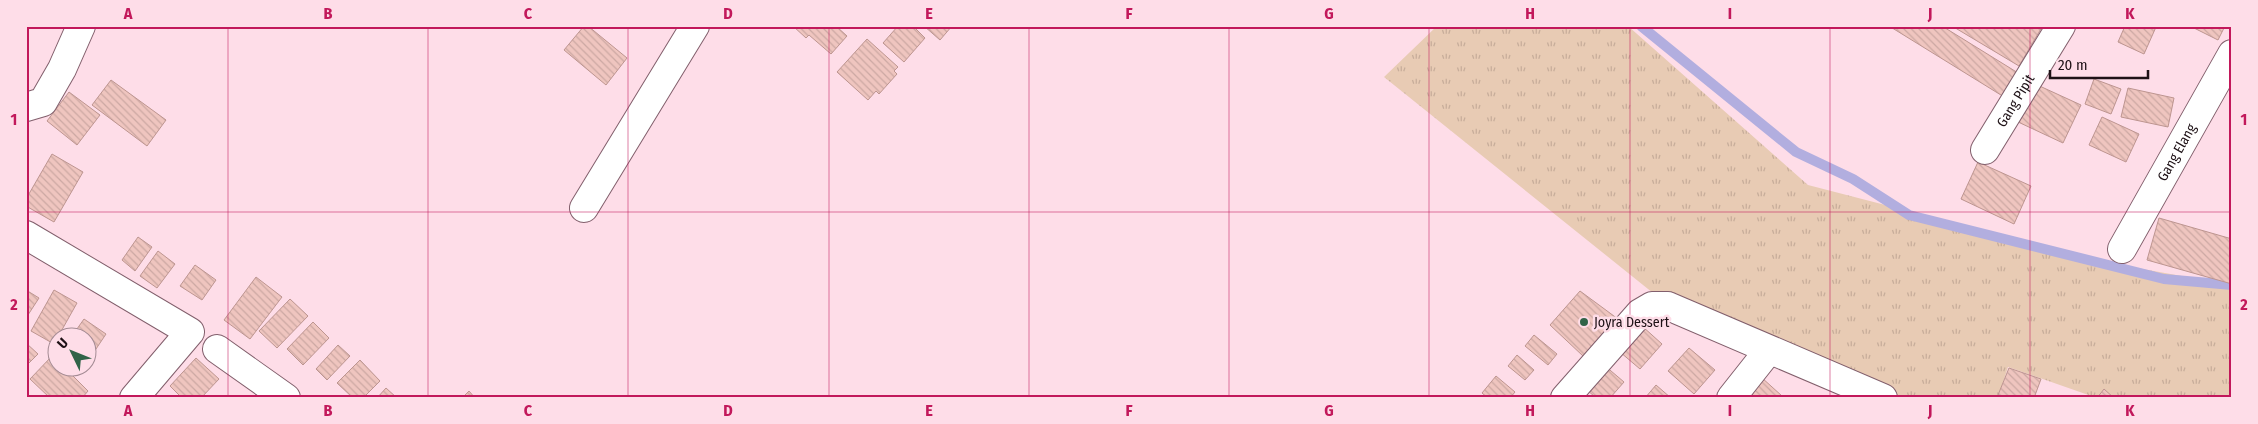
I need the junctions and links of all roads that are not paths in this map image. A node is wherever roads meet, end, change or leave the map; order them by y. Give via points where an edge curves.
1 (81, 26) edge
2 (695, 26) edge
3 (2062, 26) edge
4 (2232, 54) edge
5 (26, 107) edge
6 (1985, 150) dead end
7 (584, 208) dead end
8 (26, 235) edge
9 (2122, 249) dead end
10 (218, 349) dead end
11 (1769, 350) junction
12 (134, 398) edge
13 (286, 398) edge
14 (1565, 398) edge
15 (1731, 398) edge
16 (1883, 398) edge

1 - 5 street via 43,102
2 - 7 street
3 - 6 street, Gang Pipit
4 - 9 street, Gang Elang
8 - 12 street via 190,332
10 - 13 street
11 - 14 street via 1668,306 1652,306 1640,313
11 - 15 street
11 - 16 street

